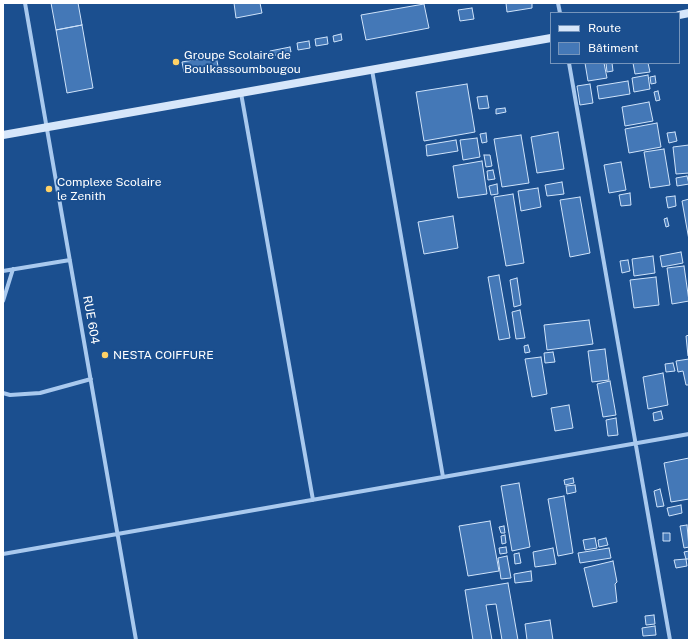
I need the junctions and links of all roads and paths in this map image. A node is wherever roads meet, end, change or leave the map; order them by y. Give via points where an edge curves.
1 (25, 3) edge
2 (550, 38) edge
3 (569, 64) edge
4 (372, 70) junction
5 (241, 93) junction
6 (47, 128) junction
7 (3, 135) edge
8 (70, 260) junction
9 (13, 269) junction
10 (3, 271) edge
11 (3, 301) edge
12 (91, 378) junction
13 (3, 393) edge
14 (689, 434) edge
15 (635, 443) junction
16 (443, 477) junction
17 (313, 500) junction
18 (118, 534) junction
19 (3, 554) edge
20 (136, 640) edge
21 (670, 640) edge

1 - 6 street, RUE 604
2 - 4 street
3 - 15 street
4 - 5 street
4 - 16 street
5 - 6 street
5 - 17 street
6 - 7 street
6 - 8 street, RUE 604
8 - 9 street
8 - 12 street, RUE 604
9 - 10 street
9 - 11 street
12 - 13 street via 40,393
12 - 18 street, RUE 604
14 - 15 street
15 - 16 street
15 - 21 street
16 - 17 street
17 - 18 street
18 - 19 street
18 - 20 street, RUE 604

